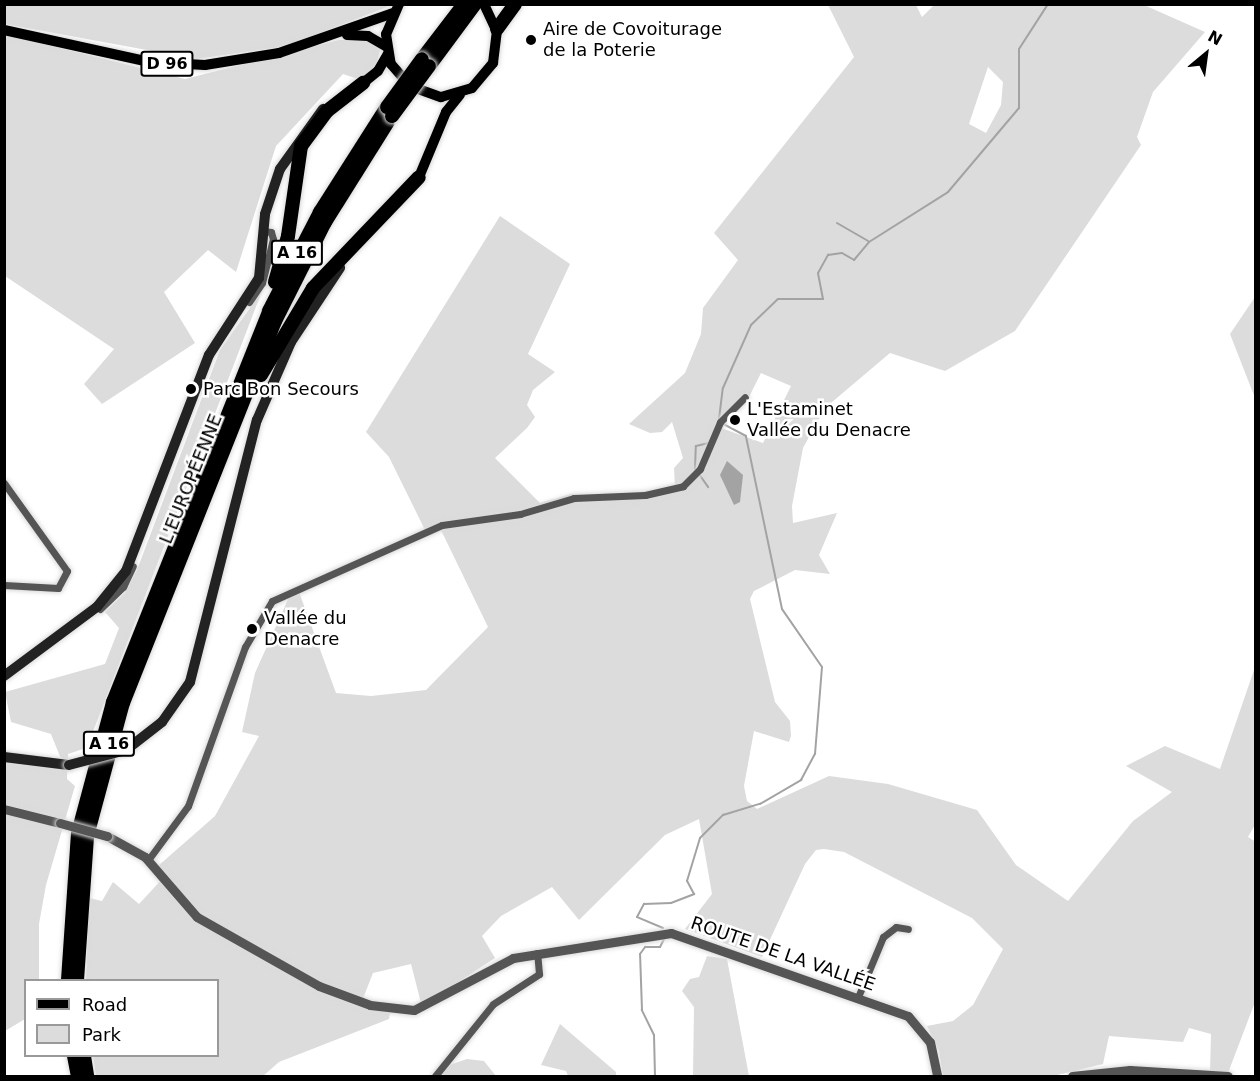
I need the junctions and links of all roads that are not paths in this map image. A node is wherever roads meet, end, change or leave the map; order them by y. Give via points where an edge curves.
1 (475, 4) edge
2 (484, 4) edge
3 (515, 4) edge
4 (397, 7) edge
5 (462, 12) edge
6 (497, 29) junction
7 (4, 30) edge
8 (329, 38) junction
9 (387, 51) junction
10 (363, 83) junction
11 (462, 93) junction
12 (389, 112) junction
13 (419, 177) junction
14 (263, 231) junction
15 (261, 329) junction
16 (745, 397) dead end
17 (184, 423) junction
18 (168, 464) junction
19 (4, 483) edge
20 (194, 521) junction
21 (4, 585) edge
22 (4, 676) edge
23 (4, 680) edge
24 (4, 757) edge
25 (4, 809) edge
26 (148, 860) junction
27 (909, 929) dead end
28 (537, 952) junction
29 (68, 979) edge
30 (77, 979) edge
31 (858, 997) junction
32 (74, 1057) edge
33 (84, 1057) edge
34 (78, 1077) edge
35 (87, 1077) edge
36 (435, 1077) edge
37 (937, 1077) edge
38 (1072, 1077) edge
39 (1227, 1077) edge

1 - 5 highway, L'EUROPÉENNE / A 16
2 - 6 main road
3 - 6 highway
4 - 8 main road, D 96
4 - 9 main road
5 - 12 highway, L'EUROPÉENNE / A 16, bridge
6 - 11 main road via 490,69
7 - 8 main road, D 96 via 135,59 193,65 260,58
8 - 9 main road, D 96 via 363,35
9 - 10 main road
9 - 11 main road via 397,74 416,90 441,97
10 - 14 main road via 330,103 300,135 277,175
10 - 15 highway via 327,111 301,146 288,236
11 - 13 main road via 446,112
12 - 15 highway, L'EUROPÉENNE / A 16 via 311,228
12 - 20 highway, L'EUROPÉENNE / A 16 via 296,276
13 - 20 highway via 329,269 292,318
13 - 24 main road, bridge via 345,261 291,342 252,436 192,676 166,718 126,750 69,765
14 - 17 main road via 256,285 213,346
14 - 17 street via 273,239 262,283 218,345
15 - 29 highway, L'EUROPÉENNE / A 16 via 98,748 74,858
16 - 26 street via 722,418 696,475 650,494 574,498 520,514 442,525 272,601 245,647 188,806
17 - 18 main road
18 - 22 main road via 130,563 112,591
18 - 23 street via 123,587
19 - 21 street via 67,571 58,588
20 - 30 highway, L'EUROPÉENNE / A 16 via 100,774 81,878
25 - 26 street, ROUTE DE LA VALLÉE, bridge via 107,836
26 - 28 street, ROUTE DE LA VALLÉE via 197,916 319,986 376,1007 422,1008 498,963
27 - 31 street via 896,927 883,937
28 - 31 street, ROUTE DE LA VALLÉE via 671,933
28 - 36 street via 539,974 494,1004
31 - 37 street, ROUTE DE LA VALLÉE via 918,1024 931,1045
32 - 34 highway
33 - 35 highway
38 - 39 street via 1130,1070

